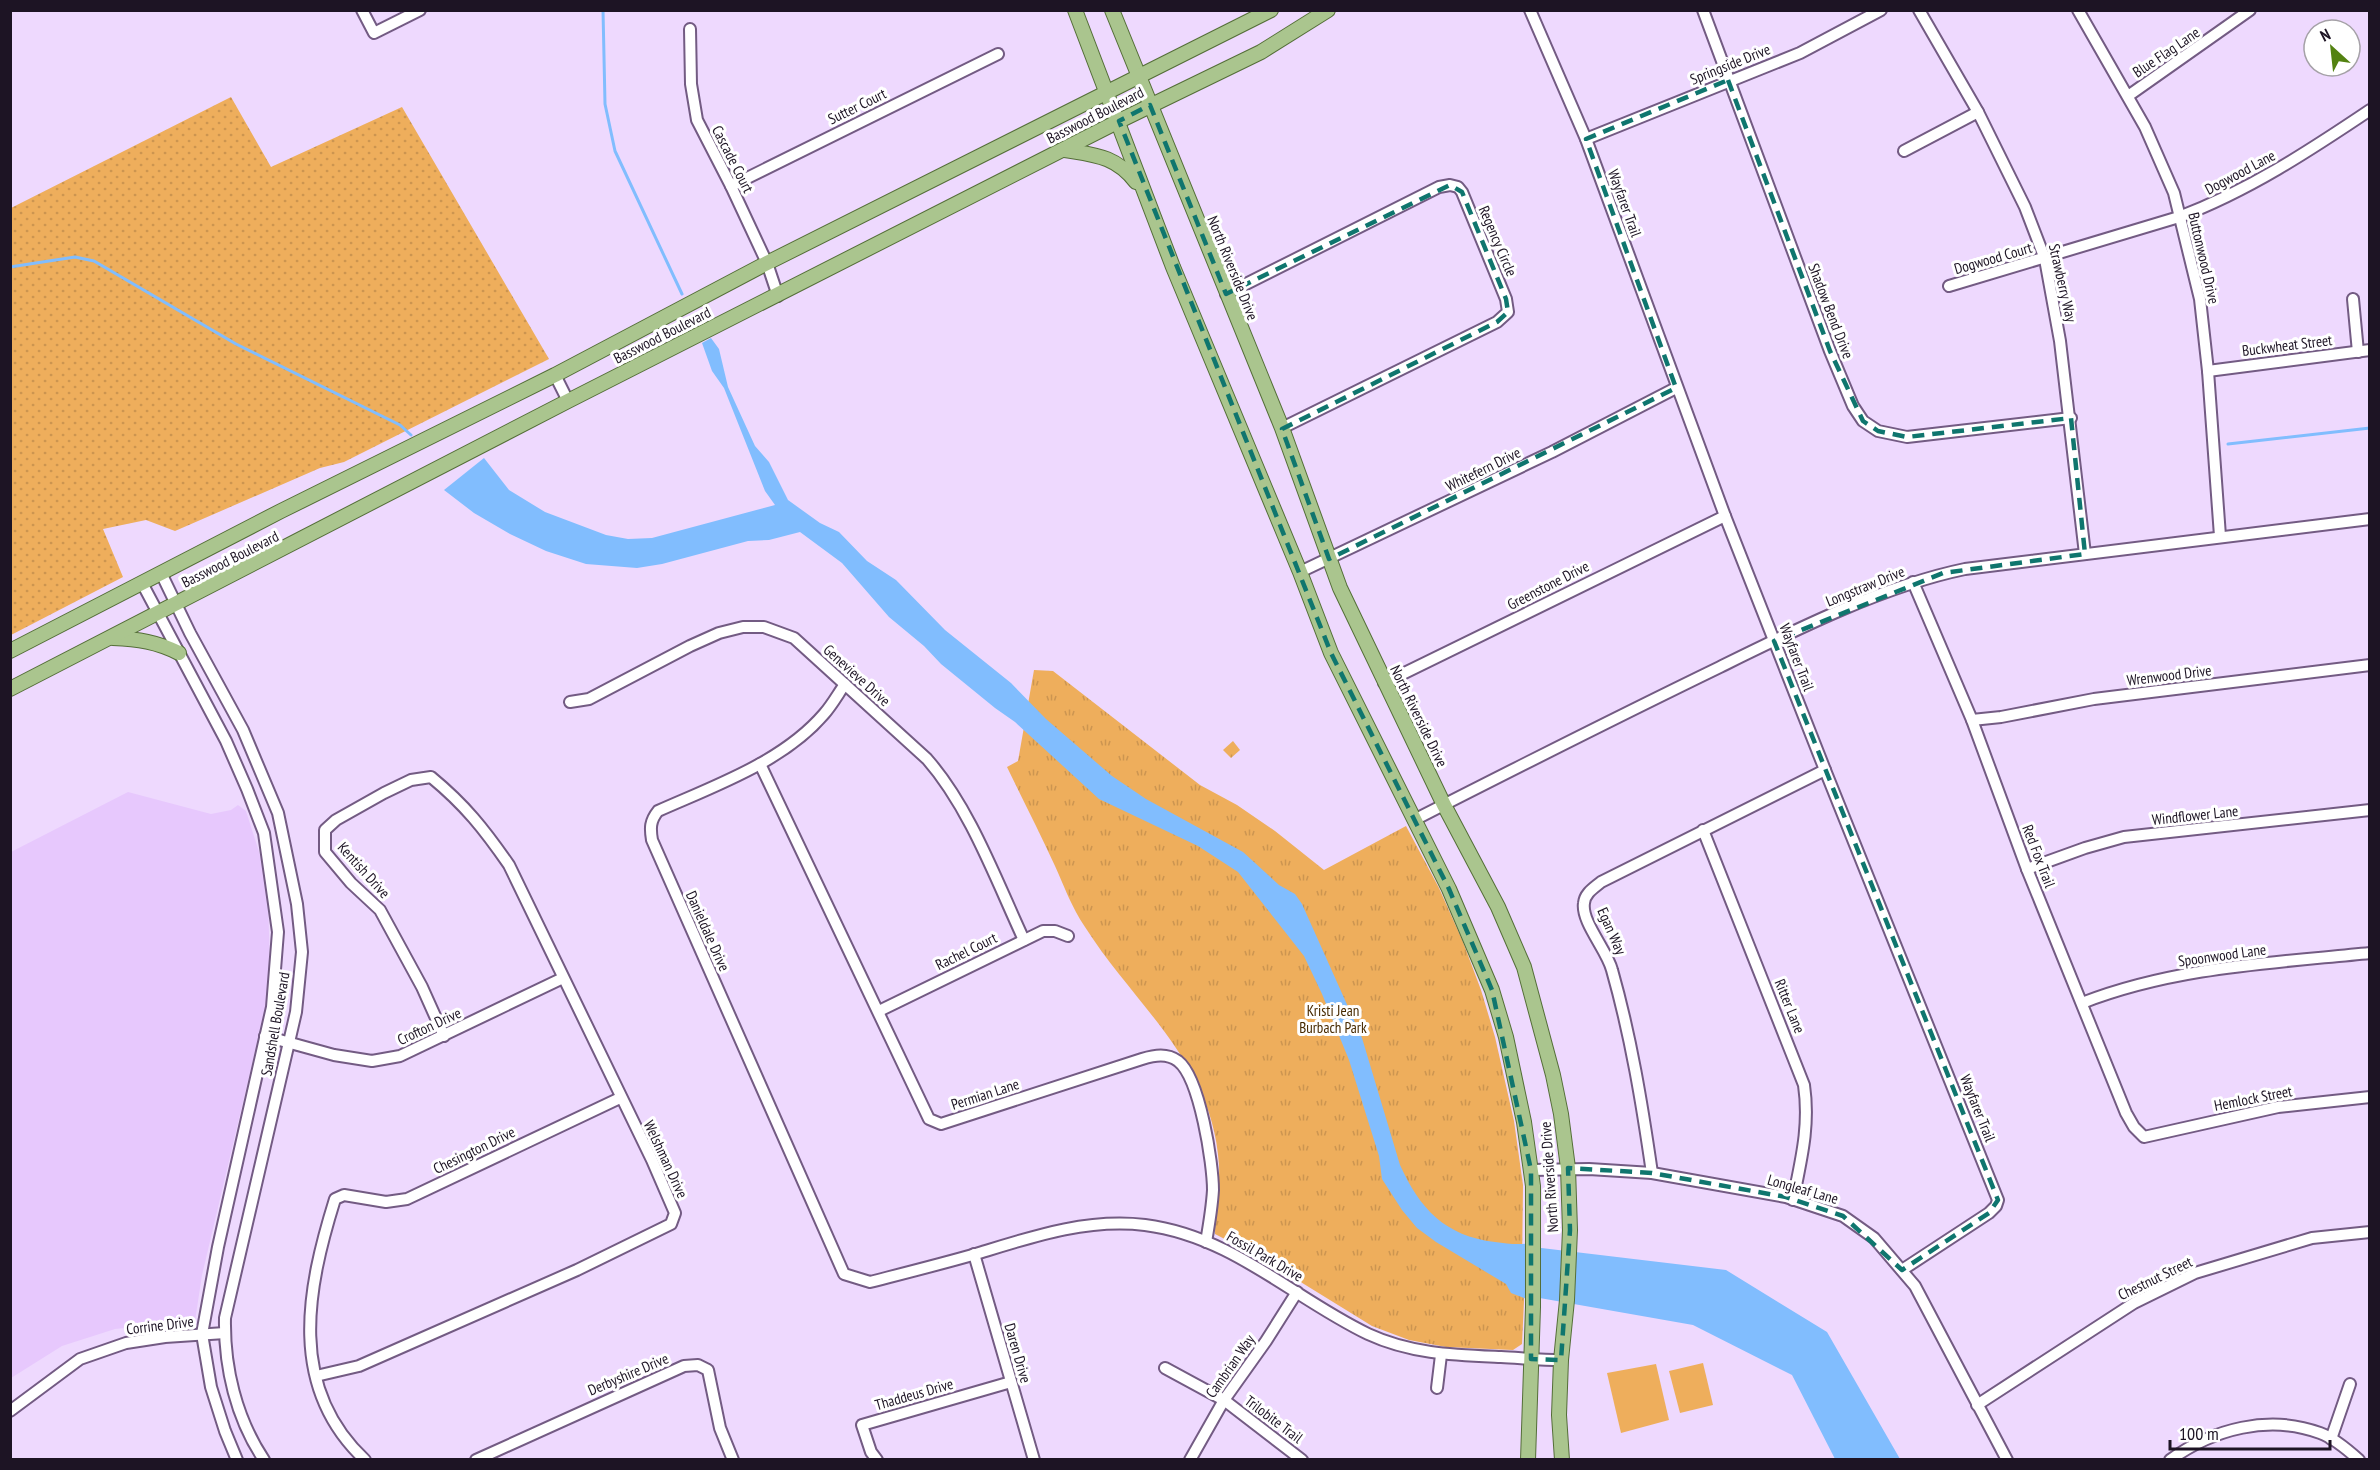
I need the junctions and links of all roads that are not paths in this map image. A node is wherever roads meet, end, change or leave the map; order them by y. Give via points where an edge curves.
1 (362, 10) edge
2 (420, 10) edge
3 (1075, 10) edge
4 (1112, 10) edge
5 (1271, 10) edge
6 (1328, 10) edge
7 (1530, 10) edge
8 (1703, 10) edge
9 (1881, 10) edge
10 (1919, 10) edge
11 (2078, 10) edge
12 (2250, 10) edge
13 (690, 29) dead end
14 (998, 54) dead end
15 (1139, 78) junction
16 (1728, 80) junction
17 (1108, 93) junction
18 (2128, 96) junction
19 (1150, 105) junction
20 (2370, 110) edge
21 (1978, 112) junction
22 (1119, 121) junction
23 (1586, 140) junction
24 (1065, 150) junction
25 (1904, 151) dead end
26 (731, 186) junction
27 (1143, 190) junction
28 (2179, 217) junction
29 (2045, 259) junction
30 (767, 263) junction
31 (1949, 286) dead end
32 (1226, 294) junction
33 (778, 296) junction
34 (2353, 299) dead end
35 (2370, 350) edge
36 (2358, 352) junction
37 (2208, 371) junction
38 (555, 375) junction
39 (1676, 388) junction
40 (568, 402) junction
41 (2071, 418) junction
42 (1282, 429) junction
43 (1725, 516) junction
44 (2370, 519) edge
45 (2220, 536) junction
46 (2085, 554) junction
47 (1329, 559) junction
48 (1300, 572) junction
49 (161, 573) junction
50 (1913, 582) junction
51 (142, 583) junction
52 (178, 604) junction
53 (157, 614) junction
54 (111, 638) junction
55 (1774, 640) junction
56 (10, 651) edge
57 (178, 653) junction
58 (2370, 665) edge
59 (1384, 683) junction
60 (845, 684) junction
61 (10, 689) edge
62 (570, 702) dead end
63 (1972, 720) junction
64 (760, 764) junction
65 (1825, 770) junction
66 (431, 777) joint
67 (1444, 805) junction
68 (2370, 810) edge
69 (1414, 820) junction
70 (1703, 830) junction
71 (2027, 869) junction
72 (1068, 936) dead end
73 (1024, 940) junction
74 (2370, 953) edge
75 (563, 978) junction
76 (2082, 1003) junction
77 (879, 1011) junction
78 (265, 1036) junction
79 (444, 1036) junction
80 (289, 1042) junction
81 (2370, 1097) edge
82 (620, 1098) junction
83 (2144, 1137) joint
84 (1568, 1168) junction
85 (1532, 1170) junction
86 (1653, 1173) junction
87 (1793, 1200) junction
88 (2370, 1232) edge
89 (1206, 1242) junction
90 (974, 1254) junction
91 (1902, 1269) junction
92 (844, 1274) joint
93 (1297, 1292) junction
94 (225, 1333) junction
95 (202, 1334) junction
96 (1441, 1355) junction
97 (1531, 1359) junction
98 (1561, 1360) junction
99 (1165, 1368) dead end
100 (316, 1376) junction
101 (1011, 1382) junction
102 (2350, 1384) dead end
103 (1437, 1388) dead end
104 (1224, 1400) junction
105 (1977, 1405) junction
106 (10, 1411) edge
107 (2331, 1439) junction
108 (237, 1460) edge
109 (264, 1460) edge
110 (365, 1460) edge
111 (476, 1460) edge
112 (733, 1460) edge
113 (877, 1460) edge
114 (1034, 1460) edge
115 (1190, 1460) edge
116 (1302, 1460) edge
117 (1528, 1460) edge
118 (1562, 1460) edge
119 (2007, 1460) edge
120 (2170, 1460) edge
121 (2359, 1460) edge

1 - 2 street via 374,33
3 - 17 main road, North Riverside Drive
4 - 15 main road, North Riverside Drive
5 - 15 main road, Basswood Boulevard
6 - 19 main road, Basswood Boulevard via 1261,52
7 - 23 street, Wayfarer Trail
8 - 16 street, Shadow Bend Drive
9 - 16 street, Springside Drive via 1800,53
10 - 21 street, Strawberry Way
11 - 18 street, Buttonwood Drive
12 - 18 street, Blue Flag Lane
13 - 26 street, Cascade Court via 690,84 697,120
14 - 26 street, Sutter Court
15 - 17 main road, Basswood Boulevard
15 - 19 main road, North Riverside Drive
16 - 23 street, Springside Drive
16 - 41 street, Shadow Bend Drive via 1830,351 1863,420 1878,431 1907,437
17 - 22 main road, North Riverside Drive
17 - 30 main road, Basswood Boulevard
18 - 28 street, Buttonwood Drive via 2160,157
19 - 22 main road, Basswood Boulevard
19 - 32 main road, North Riverside Drive
20 - 28 street, Dogwood Lane via 2256,183
21 - 25 street
21 - 29 street, Strawberry Way via 2025,207
22 - 24 main road, Basswood Boulevard
22 - 27 main road, North Riverside Drive
23 - 39 street, Wayfarer Trail
24 - 27 main road via 1113,160
24 - 33 main road, Basswood Boulevard
26 - 30 street, Cascade Court
27 - 48 main road, North Riverside Drive
28 - 29 street, Dogwood Lane
28 - 37 street, Buttonwood Drive via 2200,298
29 - 31 street, Dogwood Court
29 - 41 street, Strawberry Way
30 - 33 street, Cascade Court
30 - 38 main road, Basswood Boulevard
32 - 42 main road, North Riverside Drive
32 - 42 street, Regency Circle via 1439,187 1450,185 1461,192 1506,298 1508,312 1497,322
33 - 40 main road, Basswood Boulevard
34 - 36 street
35 - 36 street, Buckwheat Street
36 - 37 street, Buckwheat Street
37 - 45 street, Buttonwood Drive
38 - 40 street
38 - 49 main road, Basswood Boulevard
39 - 43 street, Wayfarer Trail
39 - 47 street, Whitefern Drive
40 - 52 main road, Basswood Boulevard
41 - 46 street, Strawberry Way
42 - 47 main road, North Riverside Drive
43 - 55 street, Wayfarer Trail
43 - 59 street, Greenstone Drive
44 - 45 street, Longstraw Drive
45 - 46 street, Longstraw Drive
46 - 50 street, Longstraw Drive via 1965,569
47 - 48 street, Whitefern Drive
47 - 59 main road, North Riverside Drive
48 - 69 main road, North Riverside Drive via 1331,653
49 - 51 main road, Basswood Boulevard
49 - 52 street, Sandshell Boulevard
50 - 55 street, Longstraw Drive
50 - 63 street, Red Fox Trail
51 - 53 street, Sandshell Boulevard
51 - 56 main road, Basswood Boulevard
52 - 53 main road, Basswood Boulevard
52 - 80 street, Sandshell Boulevard via 243,730 278,813 297,904 302,952
53 - 54 main road, Basswood Boulevard
53 - 57 street, Sandshell Boulevard
54 - 57 main road via 140,639
54 - 61 main road, Basswood Boulevard
55 - 65 street, Wayfarer Trail
55 - 67 street, Longstraw Drive
57 - 78 street, Sandshell Boulevard via 226,741 264,833 278,932 272,1007
58 - 63 street, Wrenwood Drive via 2094,699
59 - 67 main road, North Riverside Drive
60 - 62 street, Genevieve Drive via 794,638 764,627 743,627 690,646 589,699
60 - 64 street, Danieldale Drive via 824,714 804,733
60 - 73 street, Genevieve Drive via 944,778
63 - 71 street, Red Fox Trail
64 - 77 street, Permian Lane
64 - 92 street, Danieldale Drive via 658,811 650,827 652,840
65 - 70 street, Egan Way
65 - 91 street, Wayfarer Trail via 1998,1200 1989,1213
66 - 75 street, Welshman Drive via 459,800 509,865
66 - 79 street, Kentish Drive via 411,780 336,819 325,830 325,852 380,909
67 - 69 street, Longstraw Drive
67 - 84 main road, North Riverside Drive via 1498,907 1524,967 1553,1075
68 - 71 street, Windflower Lane via 2124,837
69 - 85 main road, North Riverside Drive via 1492,990 1506,1037
70 - 86 street, Egan Way via 1601,882 1588,892 1584,903 1586,916 1611,966 1629,1030
70 - 87 street, Ritter Lane via 1804,1085 1806,1136
71 - 76 street, Red Fox Trail
72 - 73 street, Rachel Court via 1050,930
73 - 77 street, Rachel Court
74 - 76 street, Spoonwood Lane via 2209,969 2128,986
75 - 79 street, Crofton Drive
75 - 82 street, Welshman Drive
76 - 83 street, Red Fox Trail via 2126,1113
77 - 89 street, Permian Lane via 930,1119 936,1124 1142,1059 1163,1055 1179,1061 1199,1104 1209,1151 1213,1190
78 - 80 street, Crofton Drive
78 - 95 street, Sandshell Boulevard
79 - 80 street, Crofton Drive via 400,1056 372,1061
80 - 94 street, Sandshell Boulevard via 234,1271
81 - 83 street, Hemlock Street via 2278,1107
82 - 100 street, Chesington Drive via 407,1199 386,1202 344,1195 335,1199 312,1295 308,1335
82 - 100 street, Welshman Drive via 675,1213 671,1224 359,1366
84 - 85 street, Longleaf Lane
84 - 86 street, Longleaf Lane
84 - 98 main road, North Riverside Drive via 1570,1230
85 - 97 main road, North Riverside Drive
86 - 87 street, Longleaf Lane
87 - 91 street, Longleaf Lane via 1843,1216 1874,1238
88 - 105 street, Chestnut Street via 2312,1238 2195,1273 2134,1303
89 - 90 street, Fossil Park Drive via 1145,1225 1105,1224 1038,1235
89 - 93 street, Fossil Park Drive via 1232,1252
90 - 92 street, Fossil Park Drive via 870,1282
90 - 101 street, Daren Drive
91 - 105 street, Longleaf Lane via 1915,1286
93 - 96 street, Fossil Park Drive via 1369,1334 1404,1348
93 - 104 street, Cambrian Way
94 - 95 street, Corrine Drive
94 - 109 street, Sandshell Boulevard via 238,1407
95 - 106 street, Corrine Drive via 126,1343 80,1359
95 - 108 street, Sandshell Boulevard via 211,1387
96 - 97 street, Fossil Park Drive
96 - 103 street
97 - 98 street, Fossil Park Drive
97 - 117 main road, North Riverside Drive
98 - 118 main road, North Riverside Drive
99 - 104 street, Trilobite Trail
100 - 110 street via 326,1407
101 - 113 street, Thaddeus Drive via 862,1425
101 - 114 street, Daren Drive
102 - 107 street
104 - 115 street, Cambrian Way
104 - 116 street, Trilobite Trail
105 - 119 street, Longleaf Lane
107 - 120 street via 2297,1428 2264,1425 2218,1432
107 - 121 street
111 - 112 street, Derbyshire Drive via 684,1366 698,1365 708,1370 720,1428

